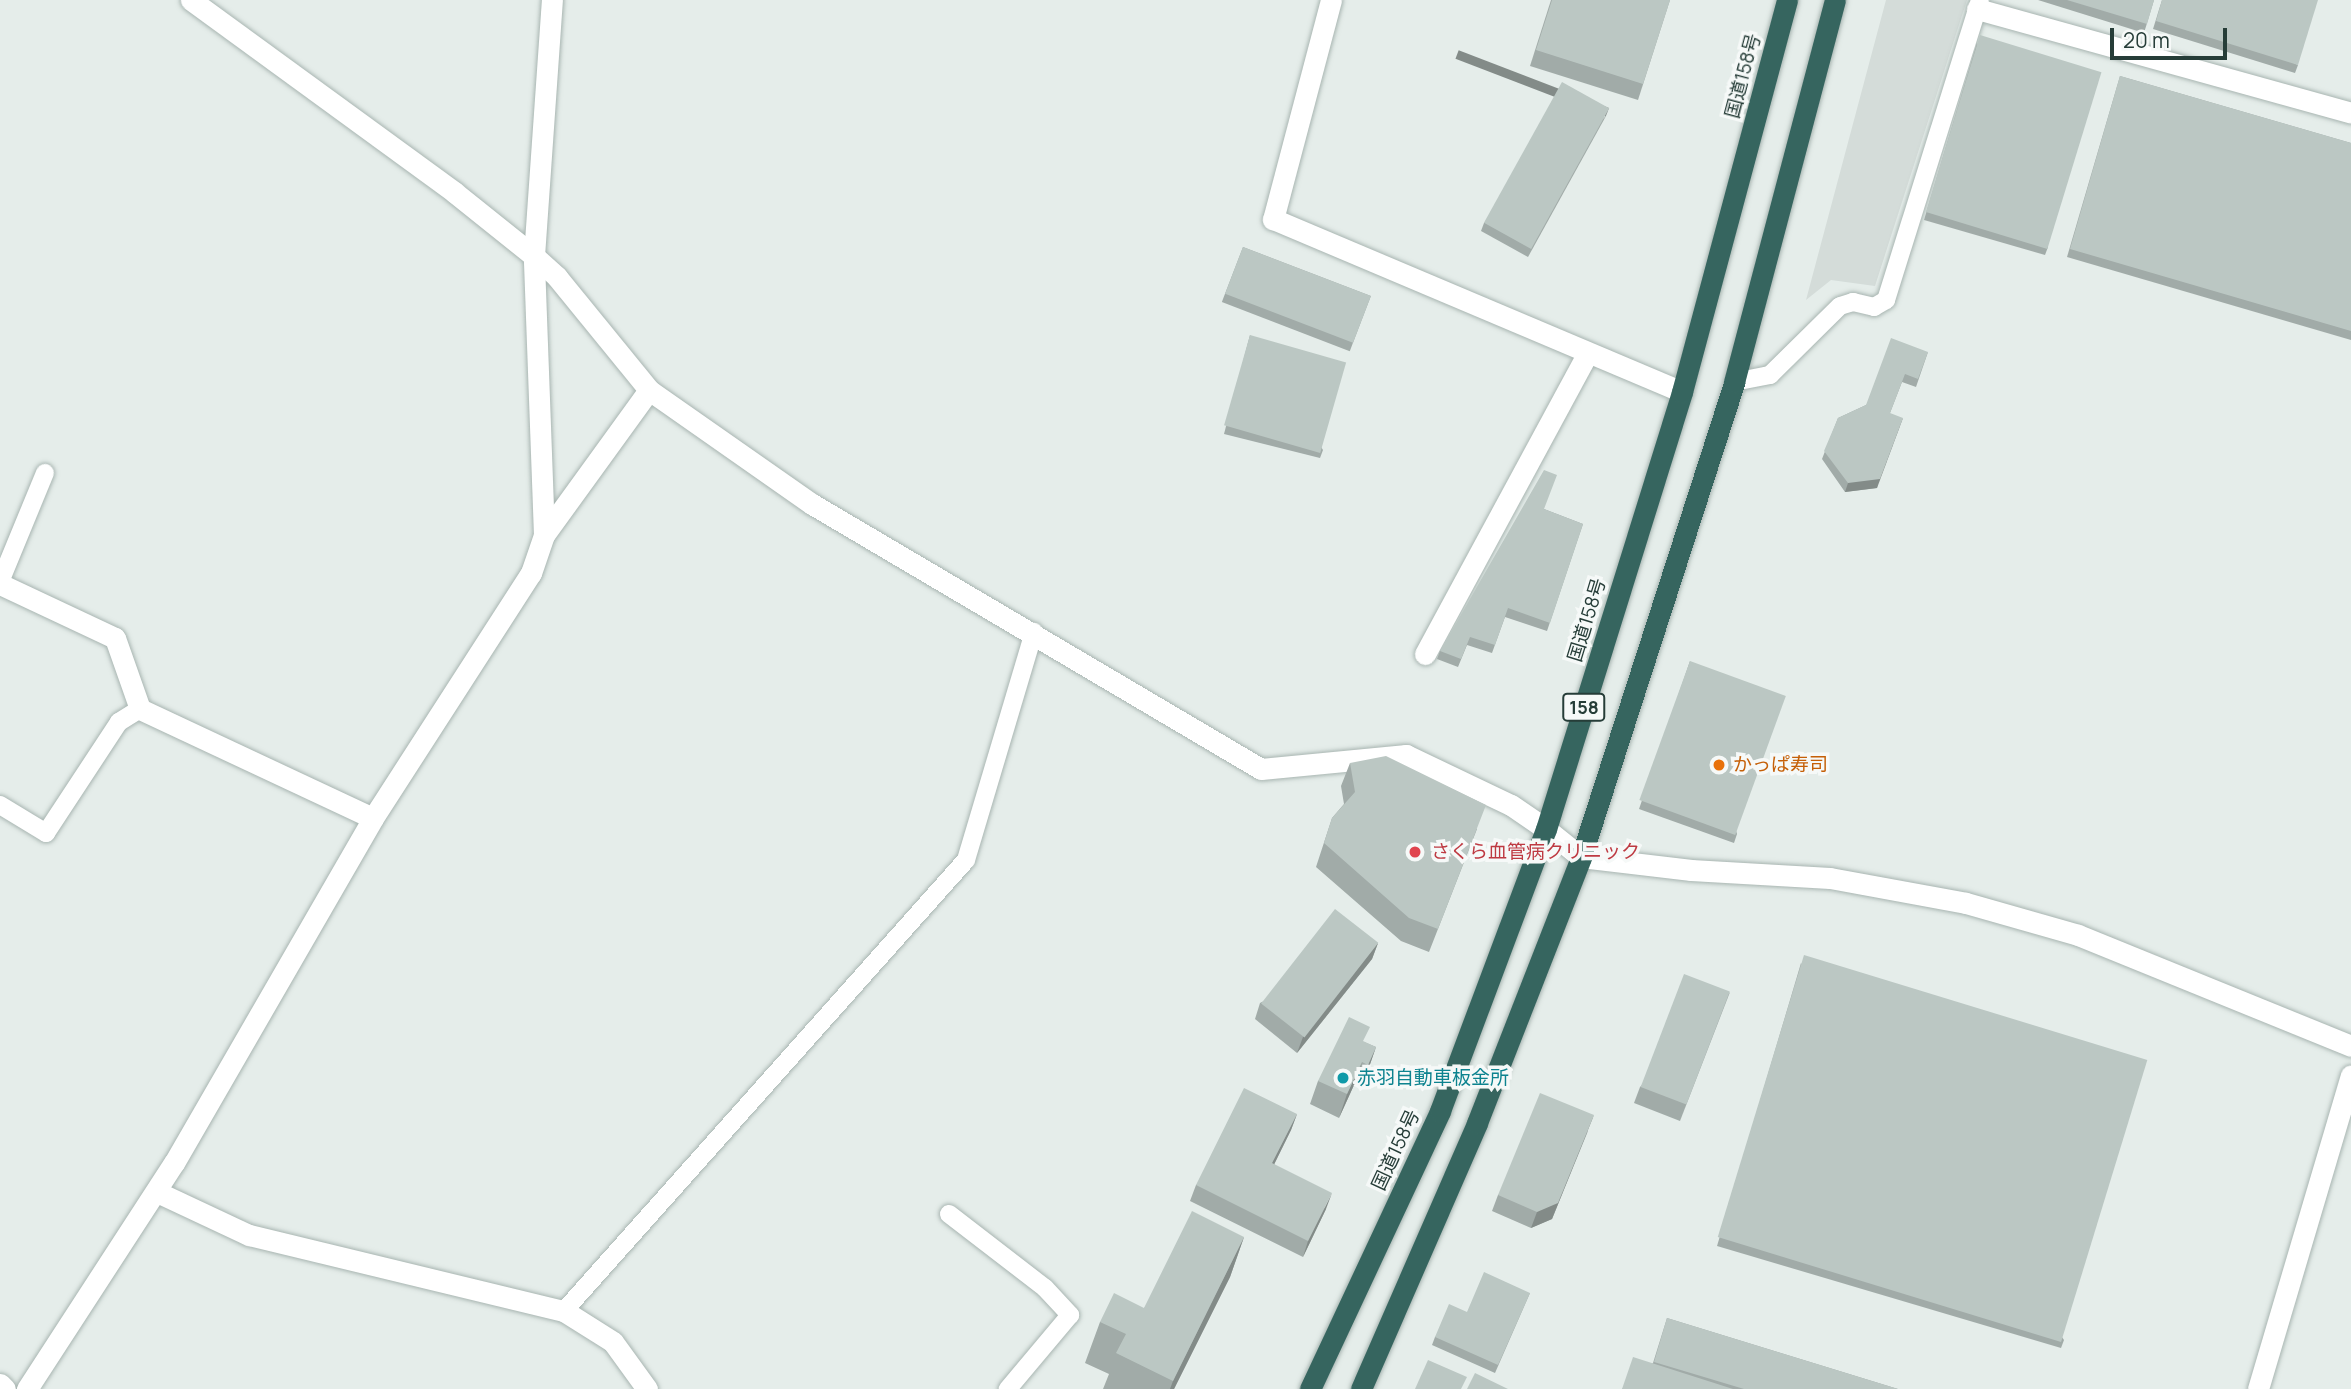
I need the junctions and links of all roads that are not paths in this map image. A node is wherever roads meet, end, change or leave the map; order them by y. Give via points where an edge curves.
1 (191, 0) edge
2 (552, 0) edge
3 (1331, 0) edge
4 (1787, 0) edge
5 (1835, 0) edge
6 (1978, 5) edge
7 (2351, 113) edge
8 (534, 256) junction
9 (1587, 354) junction
10 (1734, 382) junction
11 (649, 390) junction
12 (1682, 392) junction
13 (45, 473) dead end
14 (544, 535) junction
15 (0, 583) edge
16 (1034, 632) junction
17 (1425, 654) dead end
18 (140, 709) junction
19 (0, 805) edge
20 (373, 818) junction
21 (1546, 829) junction
22 (1581, 857) junction
23 (2351, 1046) edge
24 (2351, 1075) edge
25 (157, 1192) junction
26 (949, 1214) dead end
27 (564, 1311) junction
28 (0, 1384) edge
29 (5, 1389) edge
30 (27, 1389) edge
31 (648, 1389) edge
32 (1008, 1389) edge
33 (1310, 1389) edge
34 (1361, 1389) edge
35 (2258, 1389) edge

1 - 8 street
2 - 8 street
3 - 9 street via 1273,219
4 - 12 highway, 国道158号 / 158
5 - 10 highway, 158
6 - 7 street
6 - 10 lane via 1886,300 1874,307 1853,302 1840,306 1770,375
8 - 11 street
8 - 14 street
9 - 12 street
9 - 17 street
10 - 22 highway, 158
11 - 14 street
11 - 16 street via 812,504
12 - 21 highway, 国道158号 / 158
13 - 15 lane
14 - 20 street via 531,573
15 - 18 street via 115,638
16 - 21 street via 1261,769 1406,755 1511,806
16 - 27 lane via 966,860
18 - 19 lane via 119,722 46,833
18 - 20 street
20 - 25 street
21 - 22 street
21 - 33 highway, 国道158号 / 158 via 1440,1111
22 - 23 street via 1691,870 1830,878 1966,903 2078,935
22 - 34 highway, 158 via 1477,1123
24 - 35 street
25 - 27 street via 249,1235
25 - 30 street
26 - 32 lane via 1045,1288 1070,1315
27 - 31 street via 613,1342
28 - 29 street

